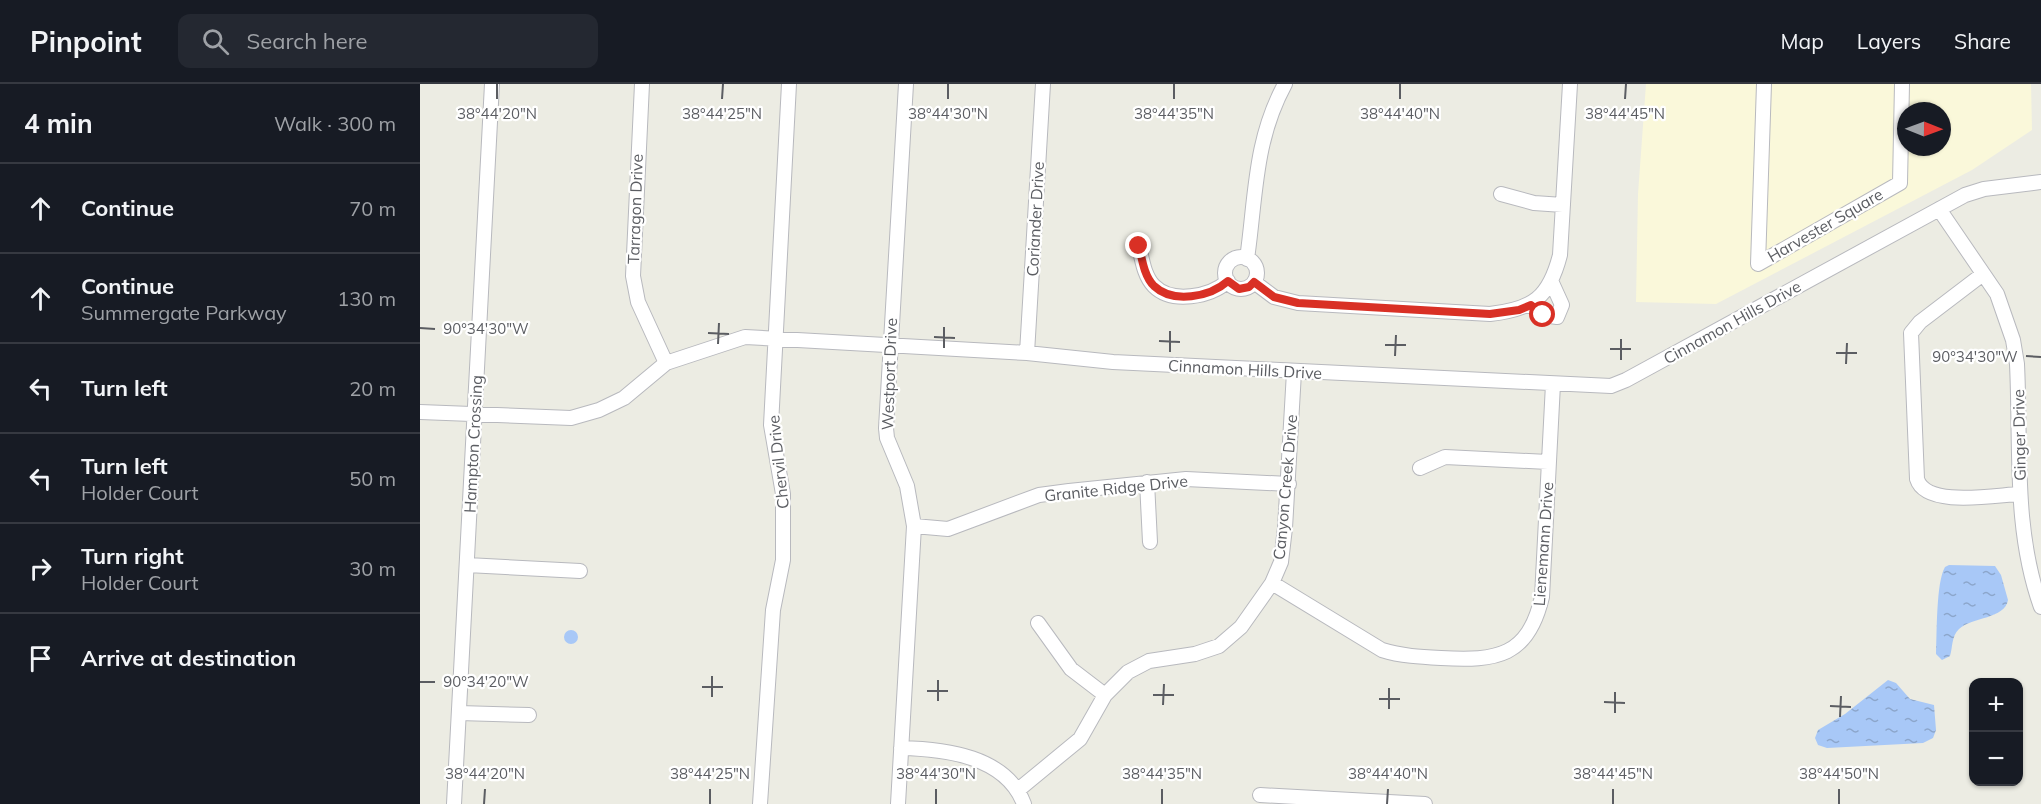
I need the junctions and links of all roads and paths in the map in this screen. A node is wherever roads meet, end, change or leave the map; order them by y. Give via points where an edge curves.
1 (492, 84) edge
2 (642, 84) edge
3 (789, 84) edge
4 (906, 84) edge
5 (1042, 84) edge
6 (1285, 84) edge
7 (1570, 84) edge
8 (1764, 84) edge
9 (1902, 84) edge
10 (2041, 182) edge
11 (1501, 194) dead end
12 (1563, 205) junction
13 (1940, 209) junction
14 (1139, 246) dead end
15 (1247, 259) junction
16 (1983, 274) junction
17 (1228, 281) junction
18 (1254, 282) junction
19 (1552, 283) junction
20 (1531, 305) junction
21 (776, 339) junction
22 (889, 347) junction
23 (1027, 353) junction
24 (666, 363) junction
25 (1294, 372) junction
26 (1553, 384) junction
27 (420, 412) edge
28 (475, 414) junction
29 (1548, 462) junction
30 (1420, 468) dead end
31 (1147, 483) junction
32 (1289, 484) junction
33 (2020, 494) junction
34 (914, 526) junction
35 (1150, 542) dead end
36 (466, 565) junction
37 (580, 571) dead end
38 (1272, 583) junction
39 (2041, 607) edge
40 (1038, 623) dead end
41 (1105, 695) junction
42 (459, 713) junction
43 (529, 715) dead end
44 (901, 748) junction
45 (1018, 789) junction
46 (1260, 795) dead end
47 (1335, 801) edge
48 (454, 804) edge
49 (760, 804) edge
50 (898, 804) edge
51 (1024, 804) edge
52 (1425, 804) edge

1 - 28 street, Hampton Crossing
2 - 24 street, Tarragon Drive via 633,276 638,302
3 - 21 street, Chervil Drive
4 - 22 street, Westport Drive
5 - 23 street, Coriander Drive
6 - 15 street via 1269,103 1257,162
7 - 12 street
8 - 9 street, Harvester Square via 1758,264 1900,183
10 - 13 street, Cinnamon Hills Drive via 1983,189
11 - 12 street via 1534,203
12 - 19 street via 1560,255
13 - 16 street, Ginger Drive
13 - 26 street, Cinnamon Hills Drive via 1626,380 1611,386
14 - 17 street via 1147,277 1155,287 1176,295 1200,297
15 - 17 street via 1236,258 1228,264
15 - 18 street via 1257,270
16 - 33 street, Ginger Drive via 2001,303 2015,352
16 - 33 street via 1911,333 1917,479 1926,492 1936,496
17 - 18 street via 1239,289
18 - 20 street via 1274,297 1298,303 1490,314
19 - 20 street
19 - 20 street via 1562,304 1557,317 1543,315
21 - 22 street, Cinnamon Hills Drive
21 - 24 street, Cinnamon Hills Drive via 745,338
21 - 49 street, Chervil Drive via 771,425 783,494 783,560 773,610
22 - 23 street, Cinnamon Hills Drive
22 - 34 street, Westport Drive via 887,438 907,486
23 - 25 street, Cinnamon Hills Drive
24 - 28 street, Cinnamon Hills Drive via 624,398 571,418
25 - 26 street, Cinnamon Hills Drive
25 - 32 street, Canyon Creek Drive
26 - 29 street, Lienemann Drive
27 - 28 street, Cinnamon Hills Drive
28 - 36 street, Hampton Crossing
29 - 30 street via 1445,457
29 - 38 street, Lienemann Drive via 1542,597 1536,623 1522,642 1494,657 1475,660 1397,655 1382,650
31 - 32 street, Granite Ridge Drive via 1186,479
31 - 34 street, Granite Ridge Drive via 1039,495 948,529
31 - 35 street
32 - 38 street, Canyon Creek Drive via 1281,562
33 - 39 street, Ginger Drive via 2026,556
34 - 44 street, Westport Drive
36 - 37 street
36 - 42 street, Hampton Crossing
38 - 41 street, Canyon Creek Drive via 1241,627 1219,646 1149,661 1128,672
40 - 41 street via 1071,669
41 - 45 street, Canyon Creek Drive via 1080,739
42 - 43 street
42 - 48 street, Hampton Crossing
44 - 45 street via 928,748 975,758
44 - 50 street, Westport Drive
45 - 51 street
46 - 47 street
47 - 52 street

